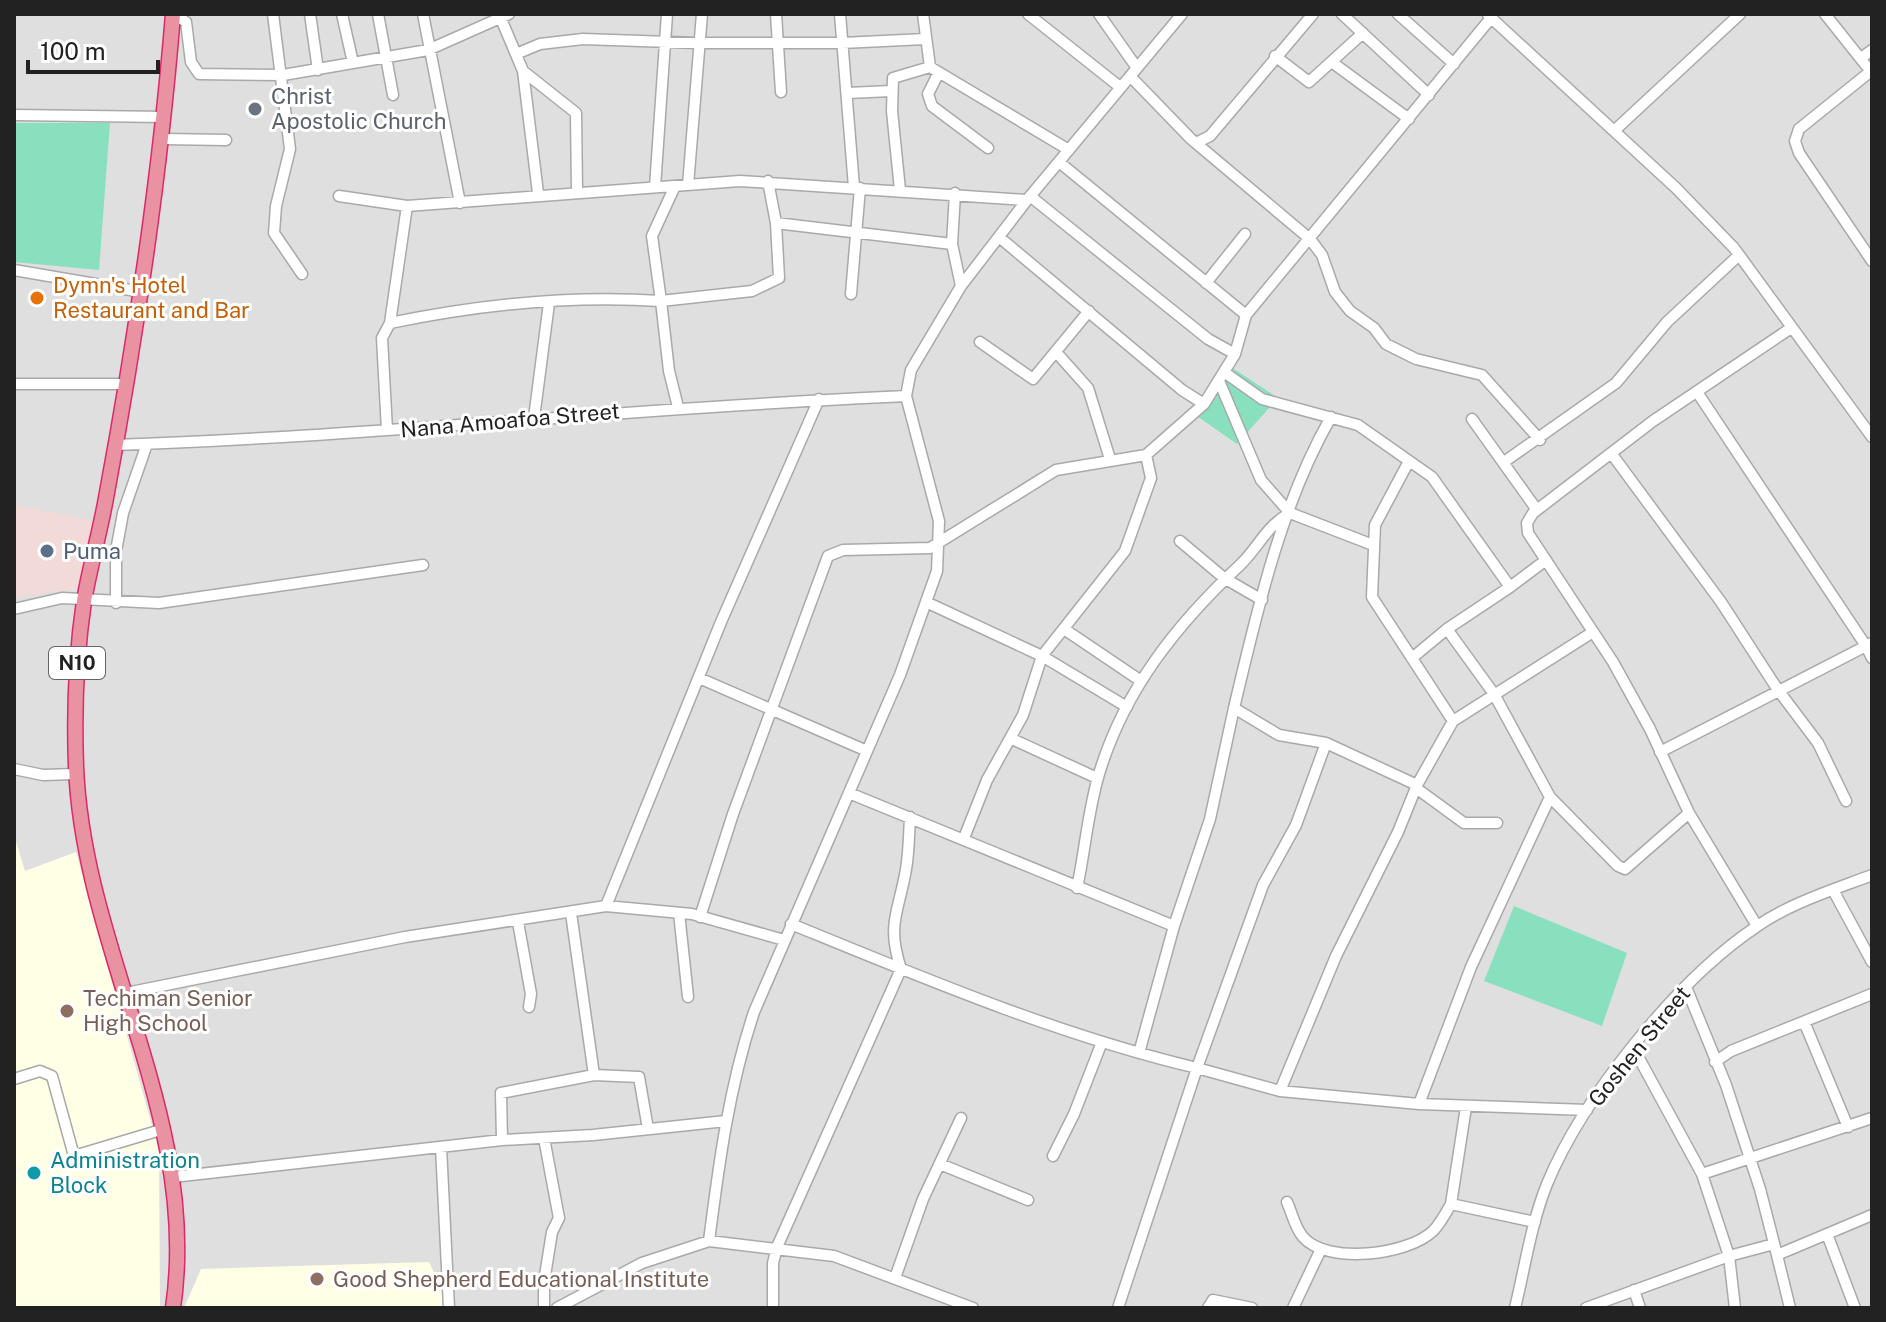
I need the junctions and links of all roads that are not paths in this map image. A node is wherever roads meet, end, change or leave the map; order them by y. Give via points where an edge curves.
1 (173, 14) edge
2 (273, 14) edge
3 (310, 14) edge
4 (342, 14) edge
5 (378, 14) edge
6 (423, 14) edge
7 (667, 14) edge
8 (702, 14) edge
9 (776, 14) edge
10 (840, 14) edge
11 (923, 14) edge
12 (1099, 14) edge
13 (1182, 14) edge
14 (1313, 14) edge
15 (1342, 14) edge
16 (1398, 14) edge
17 (1740, 14) edge
18 (1825, 14) edge
19 (503, 15) edge
20 (1032, 15) edge
21 (1489, 16) edge
22 (1363, 33) junction
23 (925, 39) junction
24 (664, 40) junction
25 (778, 42) junction
26 (698, 43) junction
27 (842, 43) junction
28 (428, 50) junction
29 (1872, 50) edge
30 (516, 54) junction
31 (387, 56) junction
32 (1275, 56) junction
33 (1861, 58) junction
34 (353, 63) junction
35 (1333, 63) junction
36 (1454, 64) junction
37 (318, 70) junction
38 (523, 71) junction
39 (934, 71) junction
40 (1133, 72) junction
41 (1871, 72) edge
42 (283, 75) junction
43 (1120, 87) junction
44 (891, 91) junction
45 (781, 92) dead end
46 (848, 93) junction
47 (393, 95) dead end
48 (1429, 95) junction
49 (14, 115) edge
50 (165, 117) junction
51 (1409, 119) junction
52 (1615, 130) junction
53 (163, 139) junction
54 (226, 140) dead end
55 (1198, 142) junction
56 (988, 148) dead end
57 (1069, 150) junction
58 (1059, 162) junction
59 (768, 181) junction
60 (688, 185) junction
61 (675, 186) junction
62 (655, 187) junction
63 (857, 188) junction
64 (900, 190) junction
65 (577, 191) junction
66 (538, 193) junction
67 (955, 193) junction
68 (339, 196) dead end
69 (1029, 198) junction
70 (460, 203) junction
71 (407, 206) junction
72 (776, 223) junction
73 (855, 232) junction
74 (1245, 234) dead end
75 (999, 237) junction
76 (1310, 239) junction
77 (952, 244) junction
78 (1739, 255) junction
79 (1872, 261) edge
80 (14, 270) edge
81 (302, 274) dead end
82 (1206, 283) junction
83 (961, 286) junction
84 (142, 292) junction
85 (851, 294) dead end
86 (661, 301) junction
87 (549, 303) junction
88 (1089, 311) junction
89 (1246, 315) junction
90 (390, 323) junction
91 (1791, 328) junction
92 (980, 342) dead end
93 (1056, 352) junction
94 (1235, 354) junction
95 (1222, 377) junction
96 (14, 384) edge
97 (125, 384) junction
98 (1697, 392) junction
99 (906, 396) junction
100 (819, 399) junction
101 (1204, 404) junction
102 (678, 407) junction
103 (1331, 417) junction
104 (534, 418) junction
105 (1472, 419) dead end
106 (387, 430) junction
107 (1872, 437) edge
108 (1540, 440) junction
109 (147, 444) junction
110 (114, 445) junction
111 (1611, 453) junction
112 (1146, 455) junction
113 (1110, 459) junction
114 (1409, 461) junction
115 (1504, 462) junction
116 (1537, 510) junction
117 (1290, 513) junction
118 (1180, 541) dead end
119 (941, 542) junction
120 (1373, 545) junction
121 (1546, 560) junction
122 (423, 565) dead end
123 (1224, 578) junction
124 (1510, 587) junction
125 (85, 597) junction
126 (1262, 600) junction
127 (926, 602) junction
128 (116, 603) junction
129 (14, 609) edge
130 (1064, 629) junction
131 (1447, 629) junction
132 (1593, 632) junction
133 (1869, 645) edge
134 (1042, 656) junction
135 (1412, 658) junction
136 (1872, 658) edge
137 (699, 678) junction
138 (1141, 681) junction
139 (1778, 690) junction
140 (1494, 694) junction
141 (772, 707) junction
142 (1127, 707) junction
143 (1234, 708) junction
144 (1453, 721) junction
145 (1012, 739) junction
146 (1326, 743) junction
147 (867, 751) junction
148 (1660, 752) junction
149 (14, 769) edge
150 (76, 774) junction
151 (1097, 778) junction
152 (1416, 786) junction
153 (849, 793) junction
154 (1550, 797) junction
155 (1846, 801) dead end
156 (1689, 813) junction
157 (910, 817) junction
158 (1497, 823) dead end
159 (964, 838) junction
160 (1872, 875) edge
161 (1077, 888) junction
162 (1833, 890) junction
163 (606, 906) junction
164 (571, 913) junction
165 (679, 913) junction
166 (700, 917) junction
167 (518, 922) junction
168 (791, 924) junction
169 (1174, 926) junction
170 (1757, 926) junction
171 (784, 940) junction
172 (1872, 962) edge
173 (901, 969) junction
174 (1686, 987) junction
175 (126, 993) junction
176 (1872, 994) edge
177 (688, 997) dead end
178 (529, 1007) dead end
179 (1805, 1024) junction
180 (1102, 1042) junction
181 (1634, 1049) junction
182 (1139, 1053) junction
183 (1715, 1062) junction
184 (1197, 1068) junction
185 (594, 1075) junction
186 (14, 1079) edge
187 (1280, 1091) junction
188 (1419, 1104) junction
189 (1466, 1107) junction
190 (1587, 1110) junction
191 (961, 1118) dead end
192 (1872, 1118) edge
193 (726, 1121) junction
194 (1848, 1127) junction
195 (164, 1129) junction
196 (648, 1129) junction
197 (544, 1138) junction
198 (502, 1140) junction
199 (441, 1147) junction
200 (1053, 1156) dead end
201 (1750, 1158) junction
202 (940, 1164) junction
203 (1702, 1174) junction
204 (173, 1177) junction
205 (1028, 1200) dead end
206 (1287, 1202) dead end
207 (1451, 1204) junction
208 (1872, 1215) edge
209 (1535, 1222) junction
210 (1827, 1234) junction
211 (709, 1241) junction
212 (777, 1247) junction
213 (1321, 1249) junction
214 (1776, 1249) junction
215 (1729, 1256) junction
216 (895, 1278) junction
217 (1634, 1290) junction
218 (173, 1308) edge
219 (449, 1308) edge
220 (544, 1308) edge
221 (557, 1308) edge
222 (773, 1308) edge
223 (973, 1308) edge
224 (1118, 1308) edge
225 (1208, 1308) edge
226 (1252, 1308) edge
227 (1293, 1308) edge
228 (1515, 1308) edge
229 (1586, 1308) edge
230 (1640, 1308) edge
231 (1735, 1308) edge
232 (1790, 1308) edge
233 (1855, 1308) edge

1 - 42 street via 186,22 191,62 199,74
1 - 50 highway, N10
2 - 42 street
3 - 37 street
4 - 34 street
5 - 31 street
6 - 28 street
7 - 24 street
8 - 26 street
9 - 25 street
10 - 27 street
11 - 23 street
12 - 40 street
13 - 40 street
14 - 32 street
15 - 22 street
16 - 36 street
17 - 52 street
18 - 33 street
19 - 28 street
19 - 30 street
20 - 43 street
21 - 36 street
21 - 52 street
22 - 35 street
22 - 48 street
23 - 27 street
23 - 39 street
24 - 26 street
24 - 30 street via 583,39 540,44
24 - 62 street
25 - 26 street
25 - 27 street
25 - 45 street
26 - 60 street
27 - 46 street
28 - 31 street
28 - 70 street
29 - 33 street
30 - 38 street
31 - 34 street
31 - 47 street
32 - 35 street via 1309,82
32 - 55 street via 1210,136
33 - 41 street
34 - 37 street
35 - 51 street
36 - 48 street
37 - 42 street
38 - 65 street via 576,113
38 - 66 street
39 - 44 street via 893,78
39 - 56 street via 928,94 932,106
39 - 57 street
40 - 43 street
40 - 55 street
41 - 79 street via 1799,129 1795,141
42 - 81 street via 290,149 274,233
43 - 57 street
44 - 46 street
44 - 64 street
46 - 63 street
48 - 51 street
49 - 50 street
50 - 53 highway, N10
51 - 76 street
52 - 78 street
53 - 54 street
53 - 84 highway, N10
55 - 76 street
57 - 58 street
58 - 69 street
58 - 82 street
59 - 60 street
59 - 63 street
59 - 72 street
60 - 61 street
61 - 62 street
61 - 86 street via 652,236
62 - 65 street
63 - 64 street
63 - 73 street
64 - 67 street
65 - 66 street
66 - 70 street
67 - 69 street
67 - 77 street
68 - 71 street
69 - 75 street
69 - 94 street via 1208,339
70 - 71 street
71 - 90 street
72 - 73 street
72 - 86 street via 779,278 752,291
73 - 77 street
73 - 85 street
74 - 82 street
75 - 83 street
75 - 88 street
76 - 89 street
76 - 108 street via 1322,255 1335,292 1386,344 1416,359 1482,375
77 - 83 street
78 - 91 street
78 - 108 street via 1667,322 1616,383
80 - 84 street
82 - 89 street
83 - 99 street via 911,370
84 - 97 highway, N10
86 - 87 street
86 - 102 street
87 - 90 street via 458,310
87 - 104 street
88 - 93 street
88 - 101 street
89 - 94 street
90 - 106 street via 382,338
91 - 98 street
91 - 107 street
92 - 93 street via 1033,379
93 - 113 street via 1088,388
94 - 95 street
95 - 101 street
95 - 103 street via 1262,399
95 - 117 street via 1261,480
96 - 97 street
97 - 110 highway, N10
98 - 111 street
98 - 133 street
99 - 100 street, Nana Amoafoa Street
99 - 119 street
100 - 102 street, Nana Amoafoa Street
100 - 137 street
101 - 112 street
102 - 104 street, Nana Amoafoa Street
103 - 114 street via 1358,425
103 - 117 street
104 - 106 street, Nana Amoafoa Street
105 - 115 street
106 - 109 street, Nana Amoafoa Street
108 - 115 street
109 - 110 street, Nana Amoafoa Street
109 - 128 street via 123,513 116,551
110 - 125 highway, N10
111 - 116 street
111 - 139 street via 1721,602
112 - 113 street
112 - 130 street via 1151,478 1125,551
113 - 119 street via 1056,470
114 - 120 street via 1375,525
114 - 124 street via 1432,477
115 - 116 street
116 - 121 street via 1527,523 1528,533
117 - 120 street
117 - 123 street via 1275,521
117 - 126 street
118 - 123 street
119 - 127 street
119 - 141 street via 919,550 843,550 828,556
120 - 135 street via 1372,597
121 - 124 street
121 - 132 street
122 - 128 street via 159,603
123 - 126 street
123 - 138 street via 1162,648
124 - 131 street
125 - 128 street
125 - 129 street
125 - 150 highway, N10 via 77,670
126 - 143 street
127 - 134 street
127 - 147 street
130 - 134 street
130 - 138 street
131 - 135 street
131 - 140 street
132 - 140 street
132 - 148 street
133 - 136 street
133 - 139 street
134 - 142 street
134 - 145 street
135 - 144 street
137 - 141 street
137 - 163 street
138 - 142 street
139 - 148 street
139 - 155 street via 1818,743
140 - 144 street
140 - 154 street
141 - 147 street
141 - 166 street
142 - 151 street
143 - 146 street via 1279,735
143 - 169 street via 1210,819
144 - 152 street
145 - 151 street
145 - 159 street via 987,780
146 - 152 street
146 - 184 street via 1296,825 1263,885
147 - 153 street
148 - 156 street
149 - 150 street
150 - 175 highway, N10 via 94,882
151 - 161 street
152 - 158 street via 1464,823
152 - 187 street
153 - 157 street
153 - 168 street
154 - 156 street via 1625,869
154 - 188 street via 1471,967
156 - 170 street
157 - 159 street
157 - 173 street via 907,865 894,911 894,949
159 - 161 street
160 - 162 street, Goshen Street
161 - 169 street
162 - 170 street, Goshen Street
162 - 172 street
163 - 164 street
163 - 165 street
164 - 167 street
164 - 185 street
165 - 166 street
165 - 177 street
166 - 171 street
167 - 175 street via 405,937
167 - 178 street
168 - 171 street
168 - 173 street
169 - 182 street
170 - 174 street, Goshen Street
171 - 193 street via 747,1032
173 - 180 street
173 - 212 street
174 - 181 street, Goshen Street
174 - 183 street
175 - 195 highway, N10
176 - 179 street
179 - 183 street via 1749,1043
179 - 194 street
180 - 182 street
180 - 200 street
181 - 190 street, Goshen Street
181 - 203 street
182 - 184 street
183 - 201 street
184 - 187 street
184 - 224 street
185 - 196 street via 639,1077
185 - 198 street via 501,1093
186 - 195 street via 40,1071 52,1076 74,1156
187 - 188 street
188 - 189 street
189 - 190 street
189 - 207 street
190 - 209 street, Goshen Street via 1564,1146
191 - 202 street
192 - 194 street
193 - 196 street
193 - 211 street
194 - 201 street
195 - 204 highway, N10
196 - 197 street
197 - 198 street
197 - 220 street via 559,1218 552,1232
198 - 199 street
199 - 204 street
199 - 219 street
201 - 203 street
201 - 214 street
202 - 205 street
202 - 216 street
203 - 215 street
204 - 218 highway, N10
206 - 213 street via 1300,1233
207 - 209 street
207 - 213 street via 1433,1231 1394,1251
208 - 210 street
209 - 228 street, Goshen Street
210 - 214 street
210 - 233 street
211 - 212 street
211 - 221 street via 623,1272
212 - 216 street via 834,1256
212 - 222 street
213 - 227 street
214 - 215 street
214 - 232 street
215 - 217 street
215 - 231 street
216 - 223 street
217 - 229 street
217 - 230 street
225 - 226 street via 1221,1299

